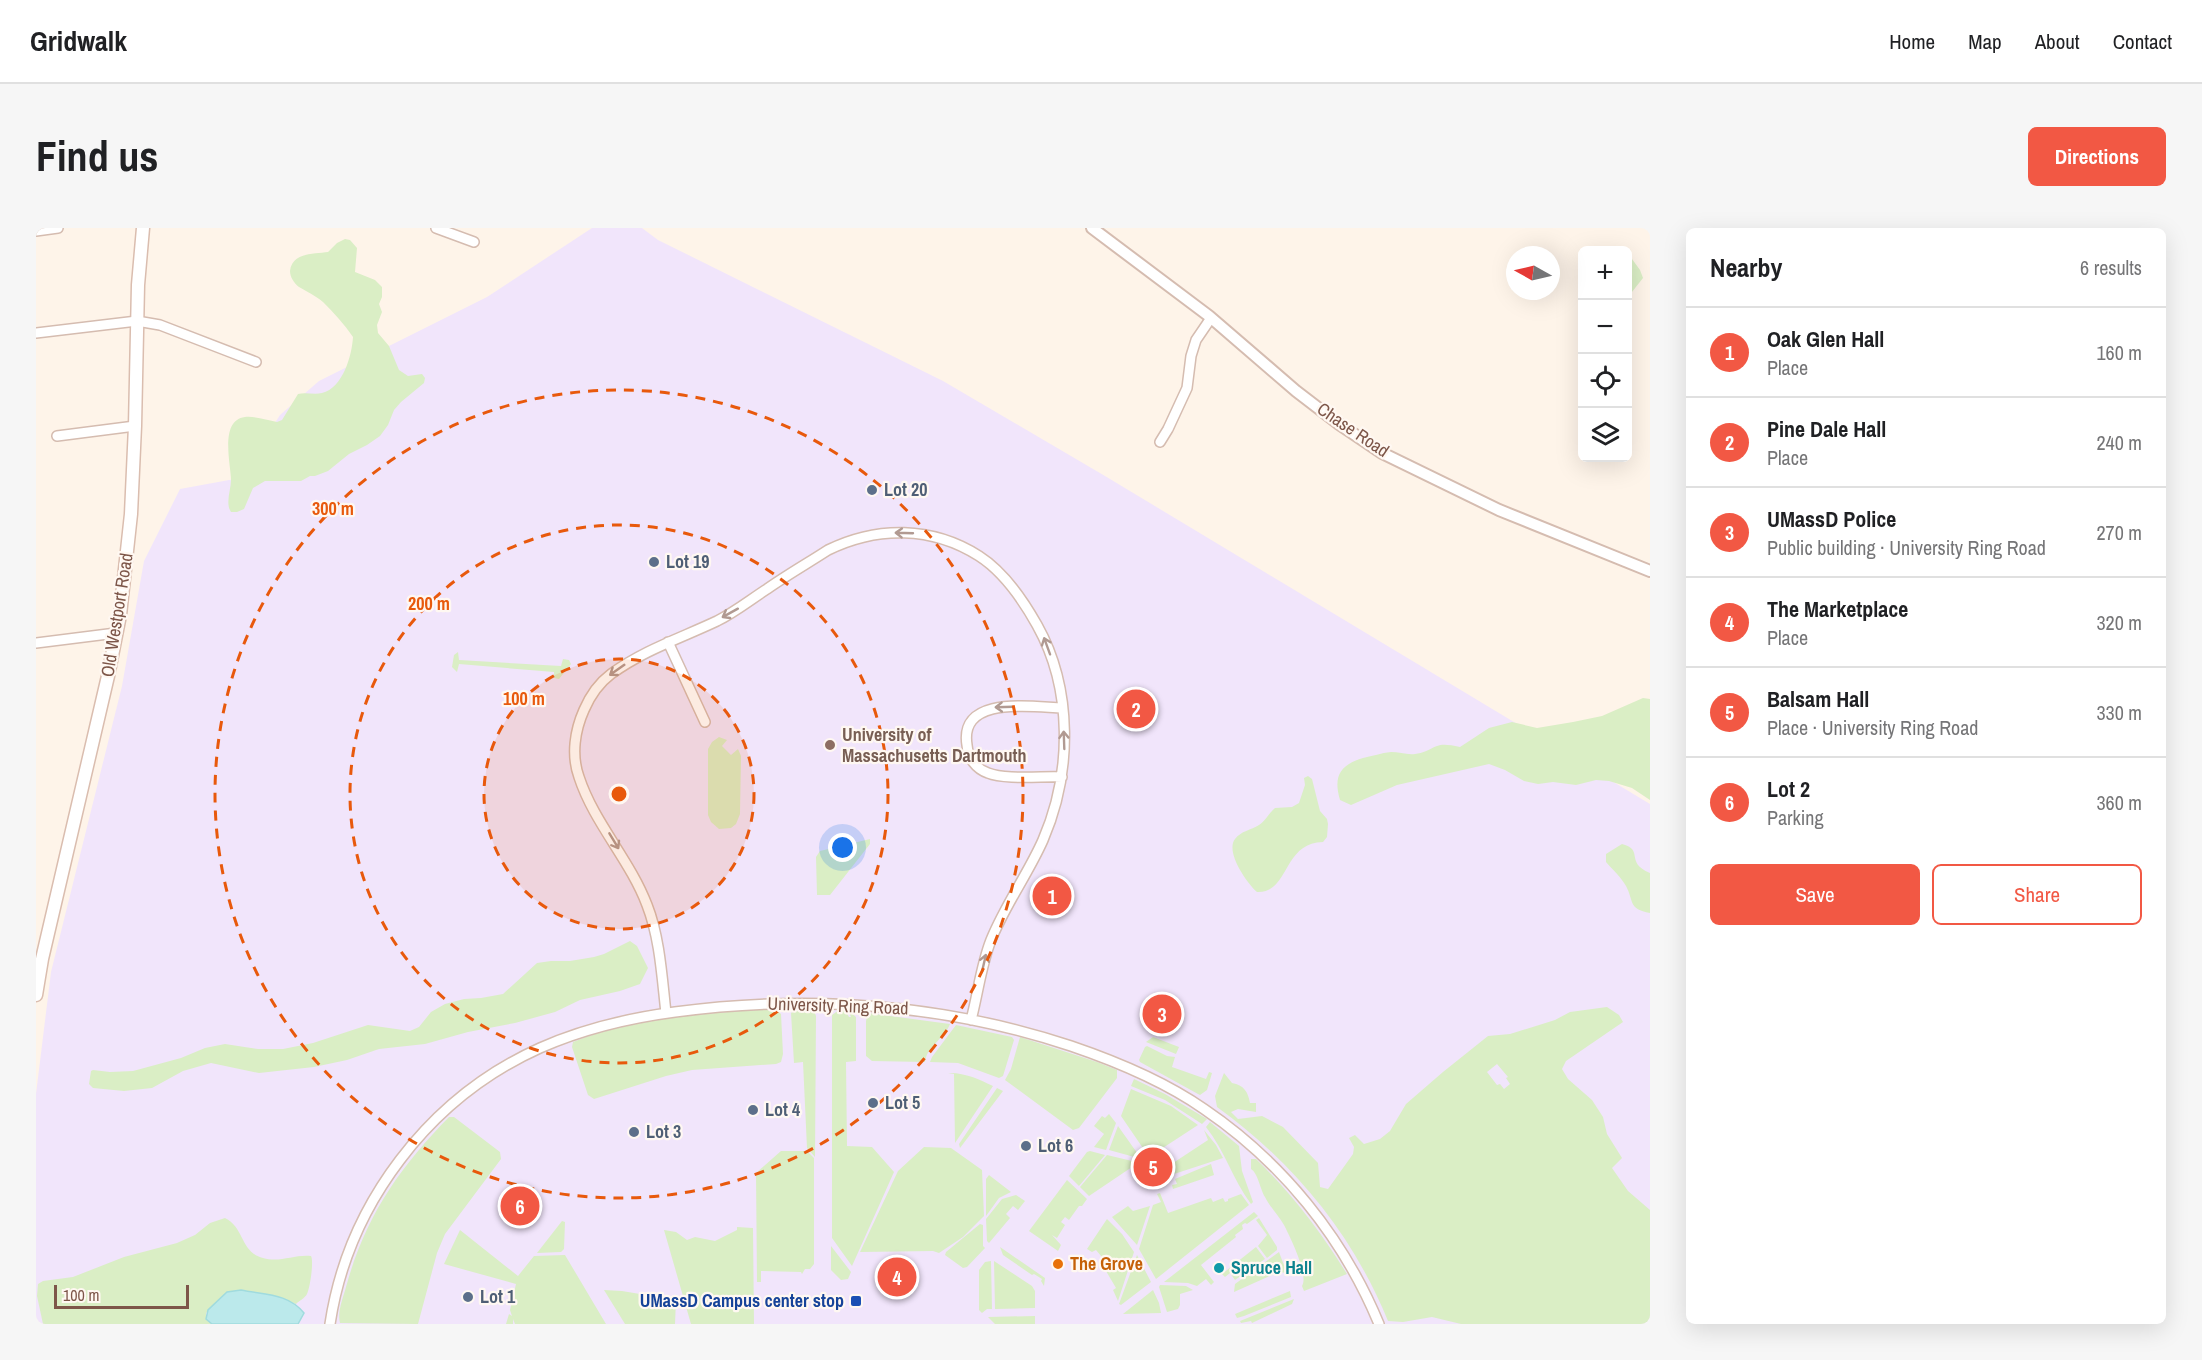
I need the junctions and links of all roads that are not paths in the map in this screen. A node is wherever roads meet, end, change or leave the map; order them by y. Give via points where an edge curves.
1 (58, 228) edge
2 (143, 228) edge
3 (436, 228) edge
4 (1092, 228) edge
5 (36, 231) edge
6 (474, 242) dead end
7 (1211, 318) junction
8 (137, 321) junction
9 (36, 333) edge
10 (256, 362) dead end
11 (135, 426) junction
12 (57, 436) dead end
13 (1160, 442) dead end
14 (1650, 571) edge
15 (116, 633) junction
16 (668, 642) junction
17 (36, 643) edge
18 (1062, 708) junction
19 (705, 723) dead end
20 (1062, 777) junction
21 (39, 959) edge
22 (36, 995) edge
23 (666, 1013) junction
24 (971, 1020) junction
25 (330, 1324) edge
26 (1379, 1324) edge

1 - 5 street
2 - 8 main road, Old Westport Road
3 - 6 street
4 - 7 street, Chase Road
7 - 13 street via 1196,340 1187,388
7 - 14 street, Chase Road via 1296,391 1382,453 1499,510
8 - 9 street
8 - 10 street via 160,325
8 - 11 main road, Old Westport Road
11 - 12 street
11 - 15 main road, Old Westport Road via 131,514
15 - 17 street
15 - 21 main road, Old Westport Road
18 -> 16 street via 1042,635 1007,582 968,549 922,533 869,534 844,542 739,609
16 - 19 street
16 -> 23 street via 622,666 594,691 580,719 575,756 578,776 648,908 655,931
20 -> 18 street
18 -> 20 street via 992,708 975,717 966,741 975,764 990,774
24 -> 20 street via 990,941 1044,839
21 - 22 main road, Old Westport Road
23 - 24 street, University Ring Road via 794,1002 892,1007
23 - 25 street, University Ring Road via 589,1029 541,1047 492,1074 444,1112 411,1145 372,1201 343,1268
24 - 26 street, University Ring Road via 1050,1039 1109,1060 1170,1088 1213,1115 1264,1158 1313,1211 1347,1260

